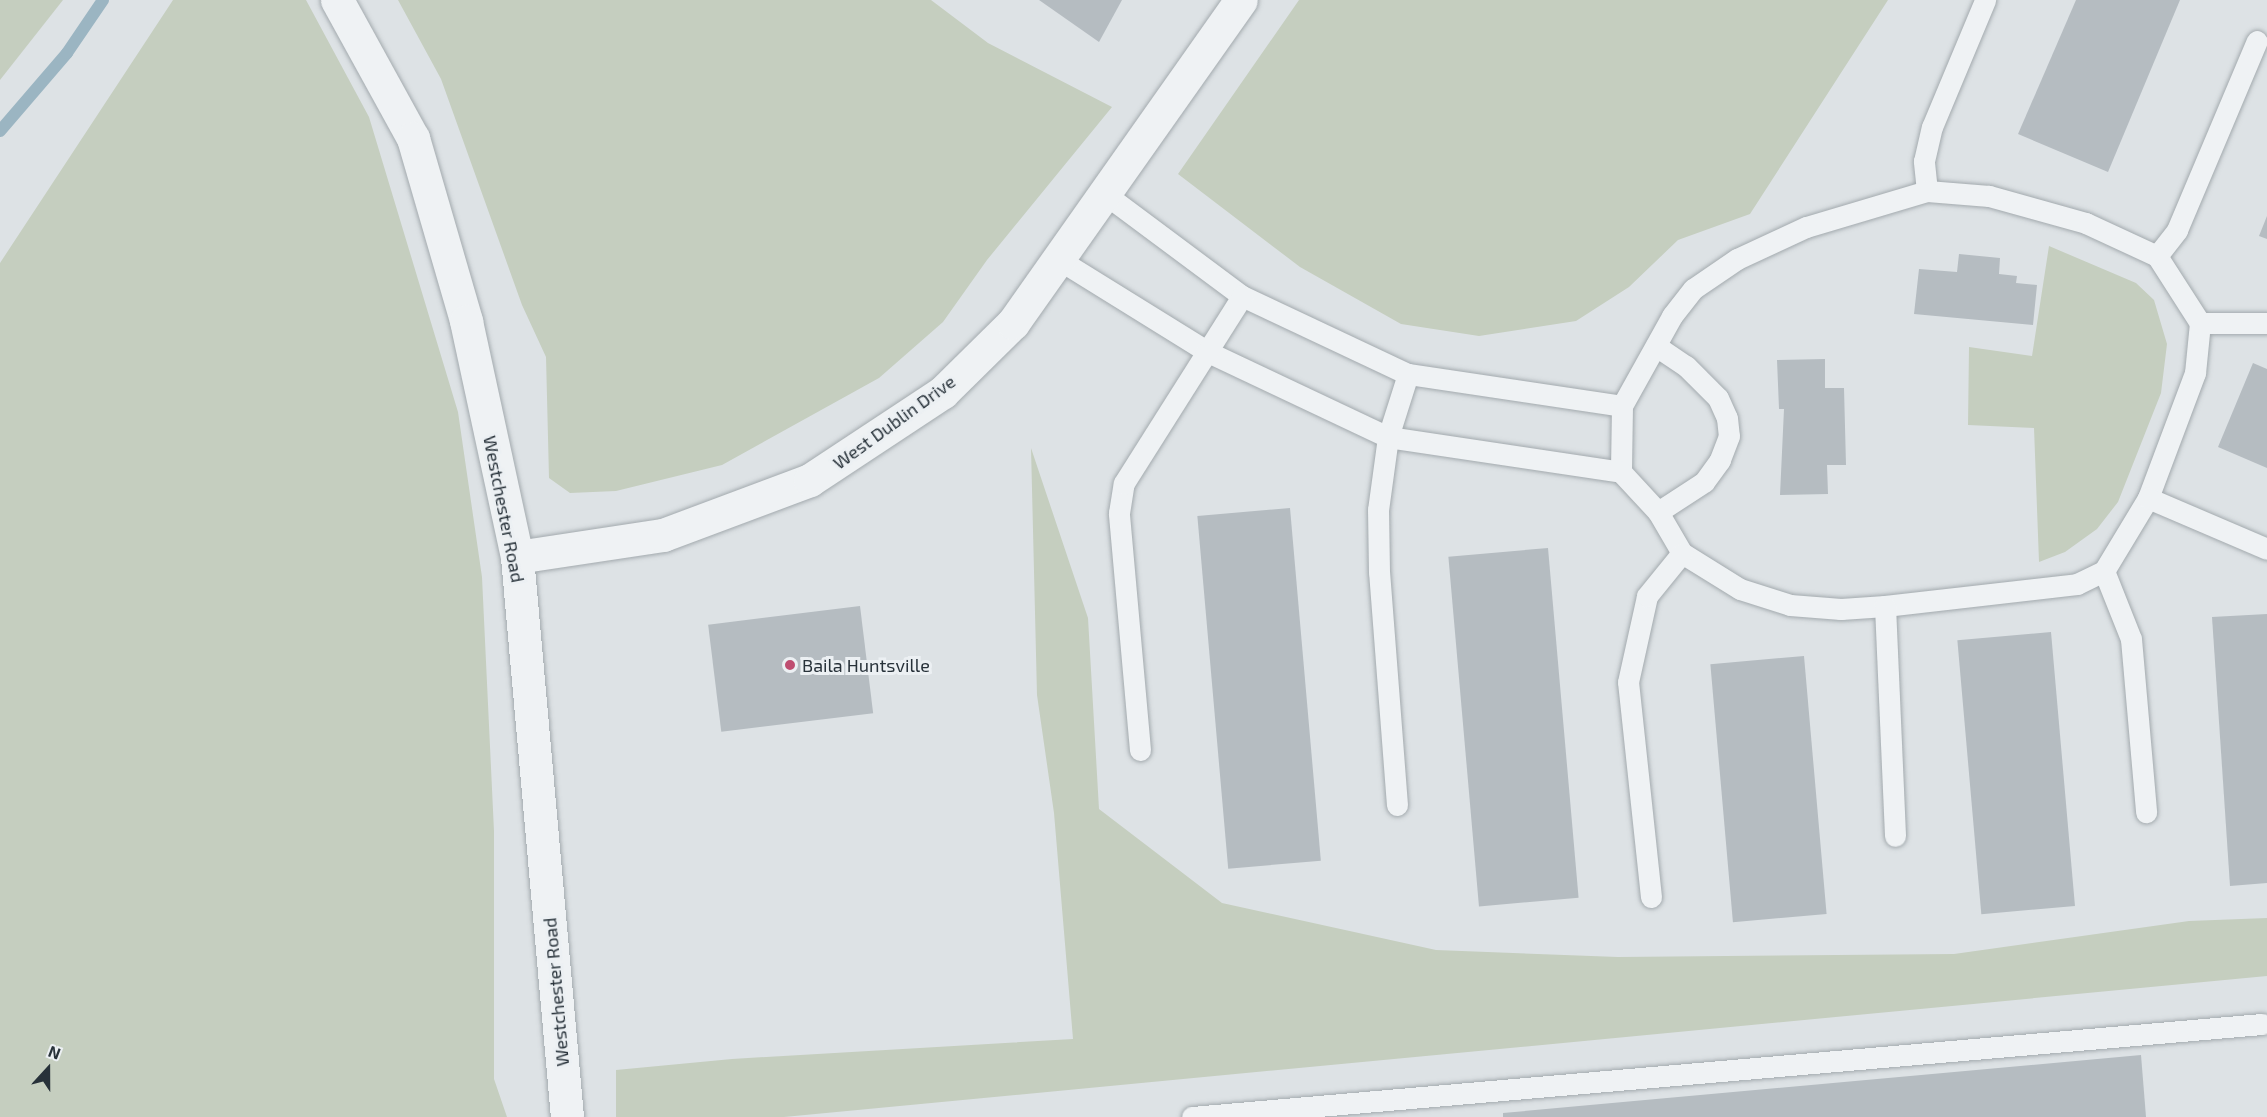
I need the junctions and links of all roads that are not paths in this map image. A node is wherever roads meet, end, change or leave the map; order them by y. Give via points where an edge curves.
1 (337, 0) edge
2 (1241, 0) edge
3 (1985, 0) edge
4 (2257, 40) dead end
5 (1927, 191) junction
6 (1105, 194) junction
7 (2157, 256) junction
8 (1058, 259) junction
9 (1242, 296) junction
10 (2200, 323) junction
11 (2267, 323) edge
12 (1656, 346) junction
13 (1208, 352) junction
14 (1408, 374) junction
15 (1622, 406) junction
16 (1388, 437) junction
17 (1621, 472) junction
18 (2148, 498) junction
19 (1658, 512) junction
20 (2267, 549) edge
21 (1682, 554) junction
22 (517, 557) junction
23 (2104, 571) junction
24 (1884, 606) junction
25 (1140, 750) dead end
26 (1397, 806) dead end
27 (2146, 812) dead end
28 (1895, 836) dead end
29 (1651, 897) dead end
30 (2262, 1024) dead end
31 (567, 1117) edge
32 (1192, 1117) edge

1 - 22 street, Westchester Road via 413,138 466,321
2 - 6 street, West Dublin Drive
3 - 5 lane via 1932,127 1924,161
4 - 7 lane via 2177,230
5 - 7 lane via 1989,196 2086,223
5 - 12 lane via 1806,227 1737,260 1693,289
6 - 8 street, West Dublin Drive
6 - 9 lane
7 - 10 lane
8 - 13 lane
8 - 22 street, West Dublin Drive via 1013,323 943,392 810,480 663,535
9 - 13 lane
9 - 14 lane
10 - 11 lane
10 - 18 lane via 2195,374
12 - 15 lane
12 - 19 lane via 1686,366 1718,398 1727,418 1729,436 1720,460 1704,483
13 - 16 lane
13 - 25 lane via 1124,483 1119,513
14 - 15 lane
14 - 16 lane
15 - 17 lane
16 - 17 lane
16 - 26 lane via 1378,510 1379,572
17 - 19 lane
18 - 20 lane
18 - 23 lane
19 - 21 lane
21 - 24 lane via 1740,589 1790,605 1841,609
21 - 29 lane via 1647,596 1628,682
22 - 31 street, Westchester Road
23 - 24 lane via 2077,584
23 - 27 lane via 2131,639
24 - 28 lane
30 - 32 lane

